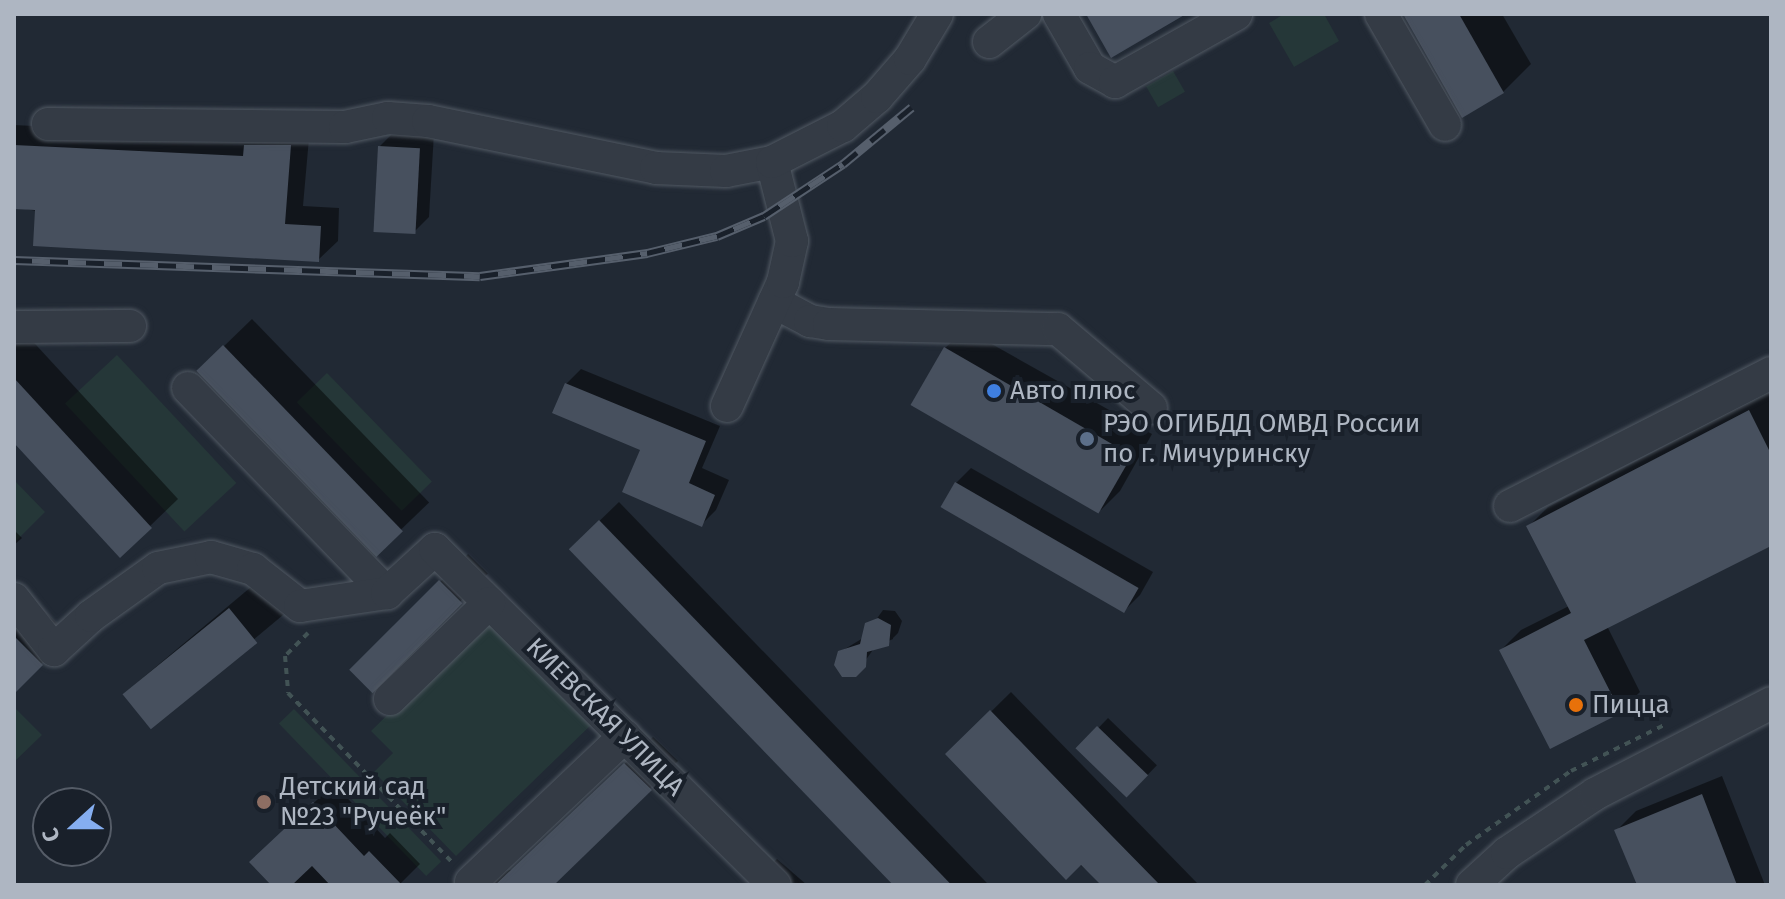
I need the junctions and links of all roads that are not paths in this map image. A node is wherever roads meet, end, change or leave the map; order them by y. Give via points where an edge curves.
1 (937, 14) edge
2 (1025, 14) edge
3 (1059, 14) edge
4 (1236, 14) edge
5 (1381, 14) edge
6 (989, 42) dead end
7 (48, 124) dead end
8 (1445, 125) dead end
9 (772, 162) junction
10 (774, 302) junction
11 (130, 326) dead end
12 (14, 327) edge
13 (1771, 373) edge
14 (188, 388) dead end
15 (727, 406) dead end
16 (1151, 408) dead end
17 (1510, 506) dead end
18 (387, 593) junction
19 (14, 599) edge
20 (489, 603) junction
21 (390, 699) dead end
22 (1771, 703) edge
23 (625, 736) junction
24 (471, 882) road end
25 (775, 885) edge
26 (1472, 885) edge

1 - 9 street via 910,59 877,97 843,126
2 - 6 street
3 - 4 street via 1090,68 1115,82
5 - 8 street
7 - 9 street via 345,127 388,118 428,121 656,168 726,171
9 - 10 street via 792,241
10 - 15 street
10 - 16 street via 810,321 829,324 1058,329
11 - 12 street
13 - 17 street
14 - 18 street
18 - 19 street via 300,606 253,569 211,557 158,568 54,650
18 - 20 street, КИЕВСКАЯ УЛИЦА via 435,549
20 - 21 street
20 - 23 street, КИЕВСКАЯ УЛИЦА
22 - 26 street via 1595,794 1507,853
23 - 24 street
23 - 25 street, КИЕВСКАЯ УЛИЦА

